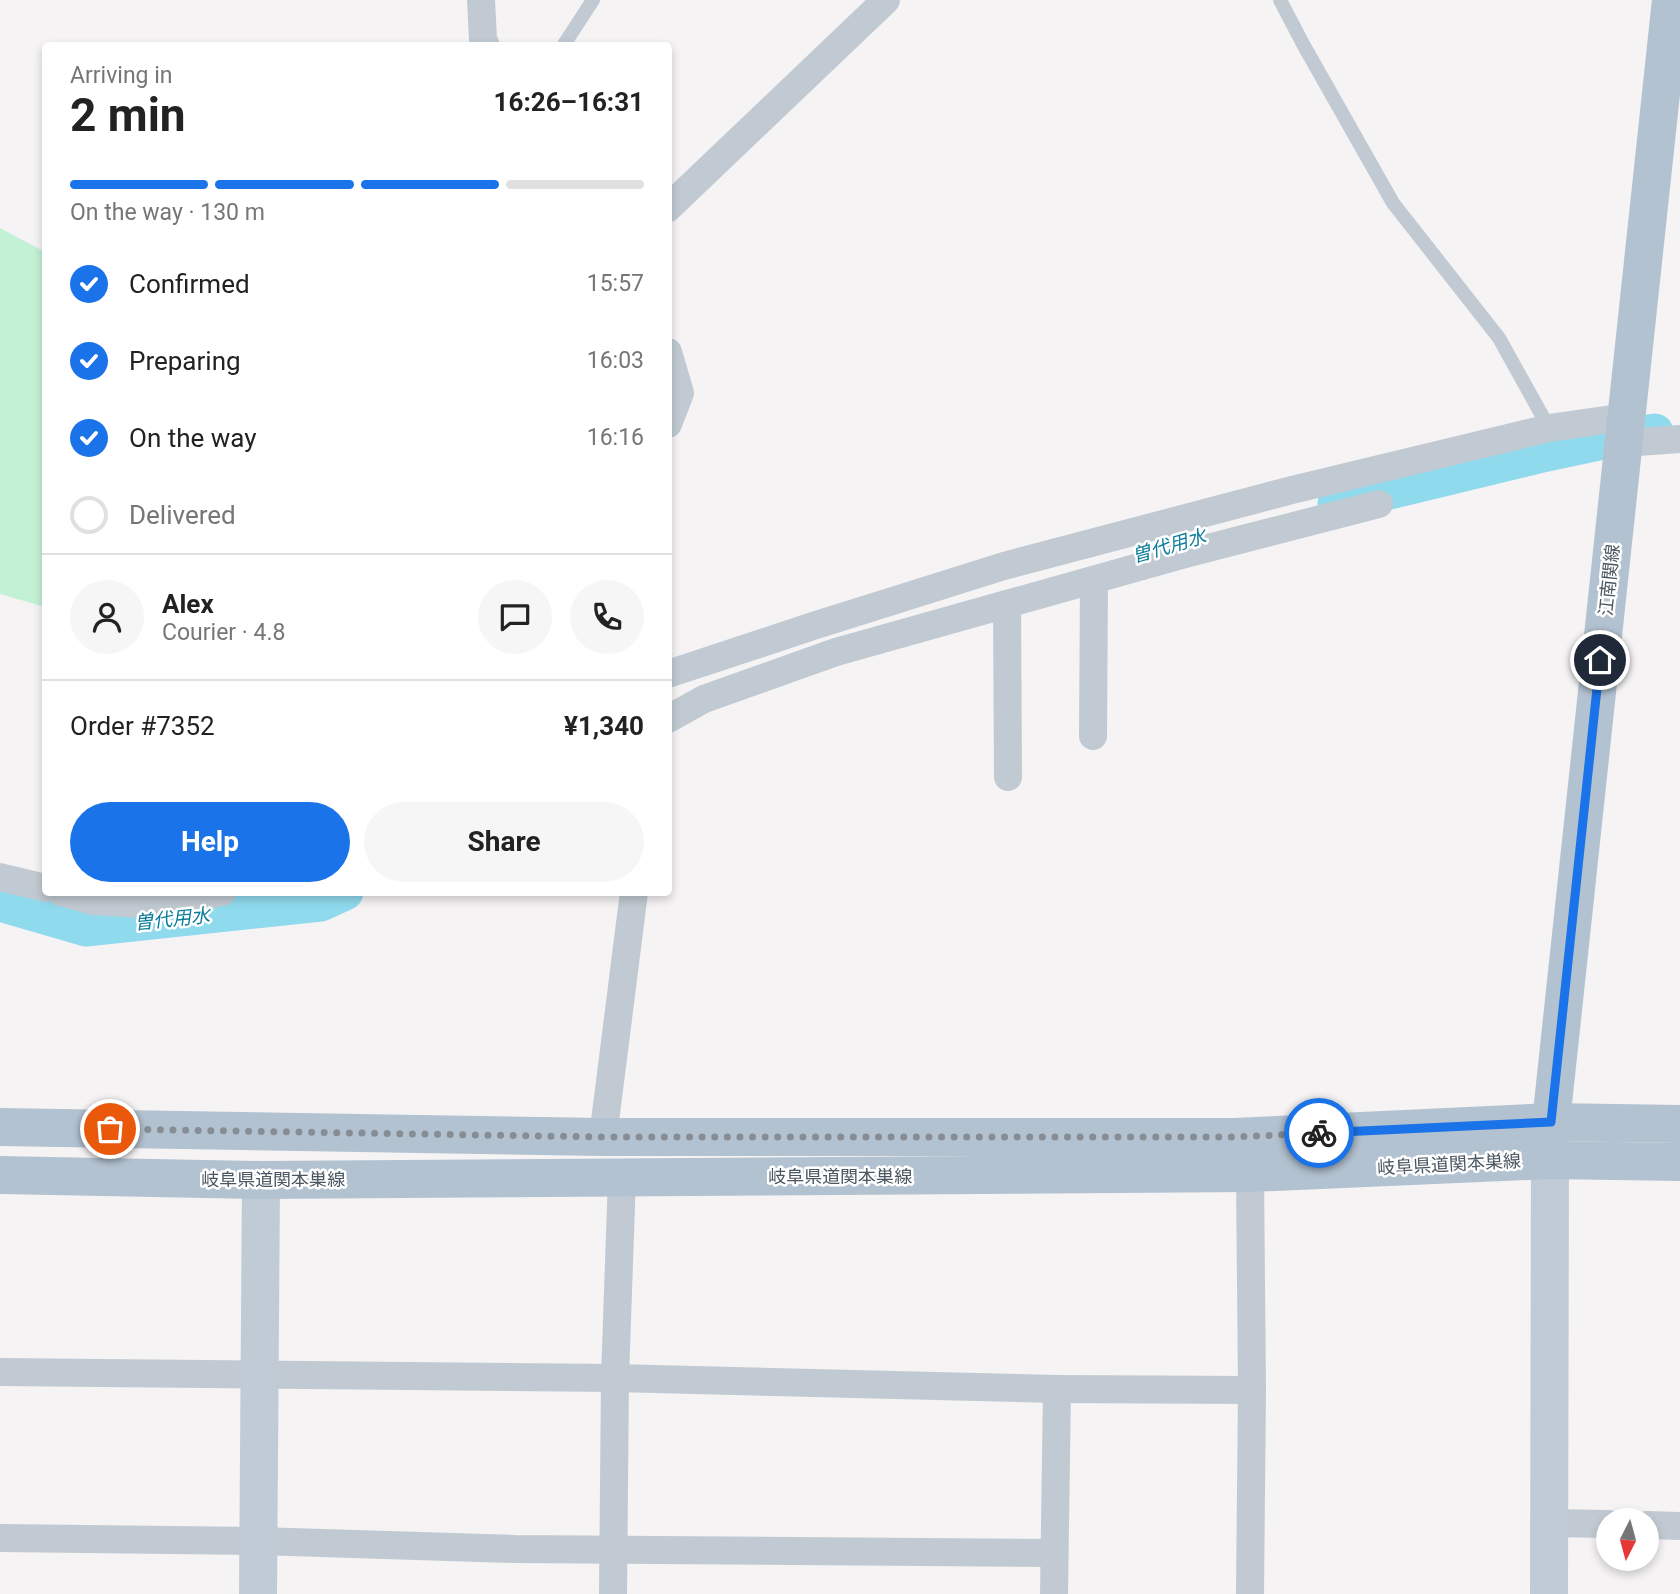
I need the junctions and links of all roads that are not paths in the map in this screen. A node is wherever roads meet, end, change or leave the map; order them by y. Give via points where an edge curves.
1 (481, 0) edge
2 (593, 0) edge
3 (886, 0) edge
4 (1280, 0) edge
5 (1673, 18) edge
6 (484, 42) edge
7 (566, 42) edge
8 (672, 204) edge
9 (672, 366) edge
10 (672, 414) edge
11 (1549, 428) junction
12 (1625, 430) junction
13 (1680, 439) edge
14 (1379, 504) dead end
15 (1094, 580) junction
16 (1007, 604) junction
17 (672, 673) edge
18 (672, 717) edge
19 (1093, 736) dead end
20 (1008, 777) dead end
21 (0, 877) edge
22 (42, 887) edge
23 (75, 896) edge
24 (202, 896) edge
25 (633, 896) edge
26 (1551, 1122) junction
27 (1680, 1124) edge
28 (0, 1127) edge
29 (603, 1137) junction
30 (1550, 1160) junction
31 (1680, 1162) edge
32 (1250, 1174) junction
33 (0, 1175) edge
34 (622, 1177) junction
35 (261, 1180) junction
36 (0, 1372) edge
37 (259, 1373) junction
38 (615, 1378) junction
39 (1057, 1389) junction
40 (1252, 1390) junction
41 (1549, 1523) junction
42 (1596, 1524) edge
43 (1659, 1525) edge
44 (1680, 1526) edge
45 (0, 1538) edge
46 (258, 1541) junction
47 (613, 1549) junction
48 (1054, 1553) junction
49 (258, 1594) edge
50 (613, 1594) edge
51 (1054, 1594) edge
52 (1250, 1594) edge
53 (1549, 1594) edge

1 - 6 street
2 - 7 lane
3 - 8 street
4 - 11 lane via 1393,203 1499,338
5 - 12 main road, 江南関線
9 - 10 street via 680,393
11 - 12 street
11 - 17 street via 1004,566
12 - 13 street
12 - 26 main road, 江南関線
14 - 15 street
15 - 16 street
15 - 19 street
16 - 18 street via 836,652 704,699
16 - 20 street
21 - 22 street
23 - 24 street via 158,905
25 - 29 street
26 - 27 main road
26 - 29 main road via 1235,1137
26 - 30 main road, 江南関線
28 - 29 main road
30 - 31 main road, 岐阜県道関本巣線
30 - 32 main road, 岐阜県道関本巣線
30 - 41 street
32 - 34 main road, 岐阜県道関本巣線
32 - 40 street
33 - 35 main road, 岐阜県道関本巣線
34 - 35 main road, 岐阜県道関本巣線
34 - 38 street
35 - 37 street
36 - 37 street
37 - 38 street
37 - 46 street
38 - 39 street
38 - 47 street
39 - 40 street
39 - 48 street
40 - 52 street
41 - 42 street
41 - 53 street
43 - 44 street
45 - 46 street
46 - 47 street
46 - 49 street
47 - 48 street
47 - 50 street
48 - 51 street

